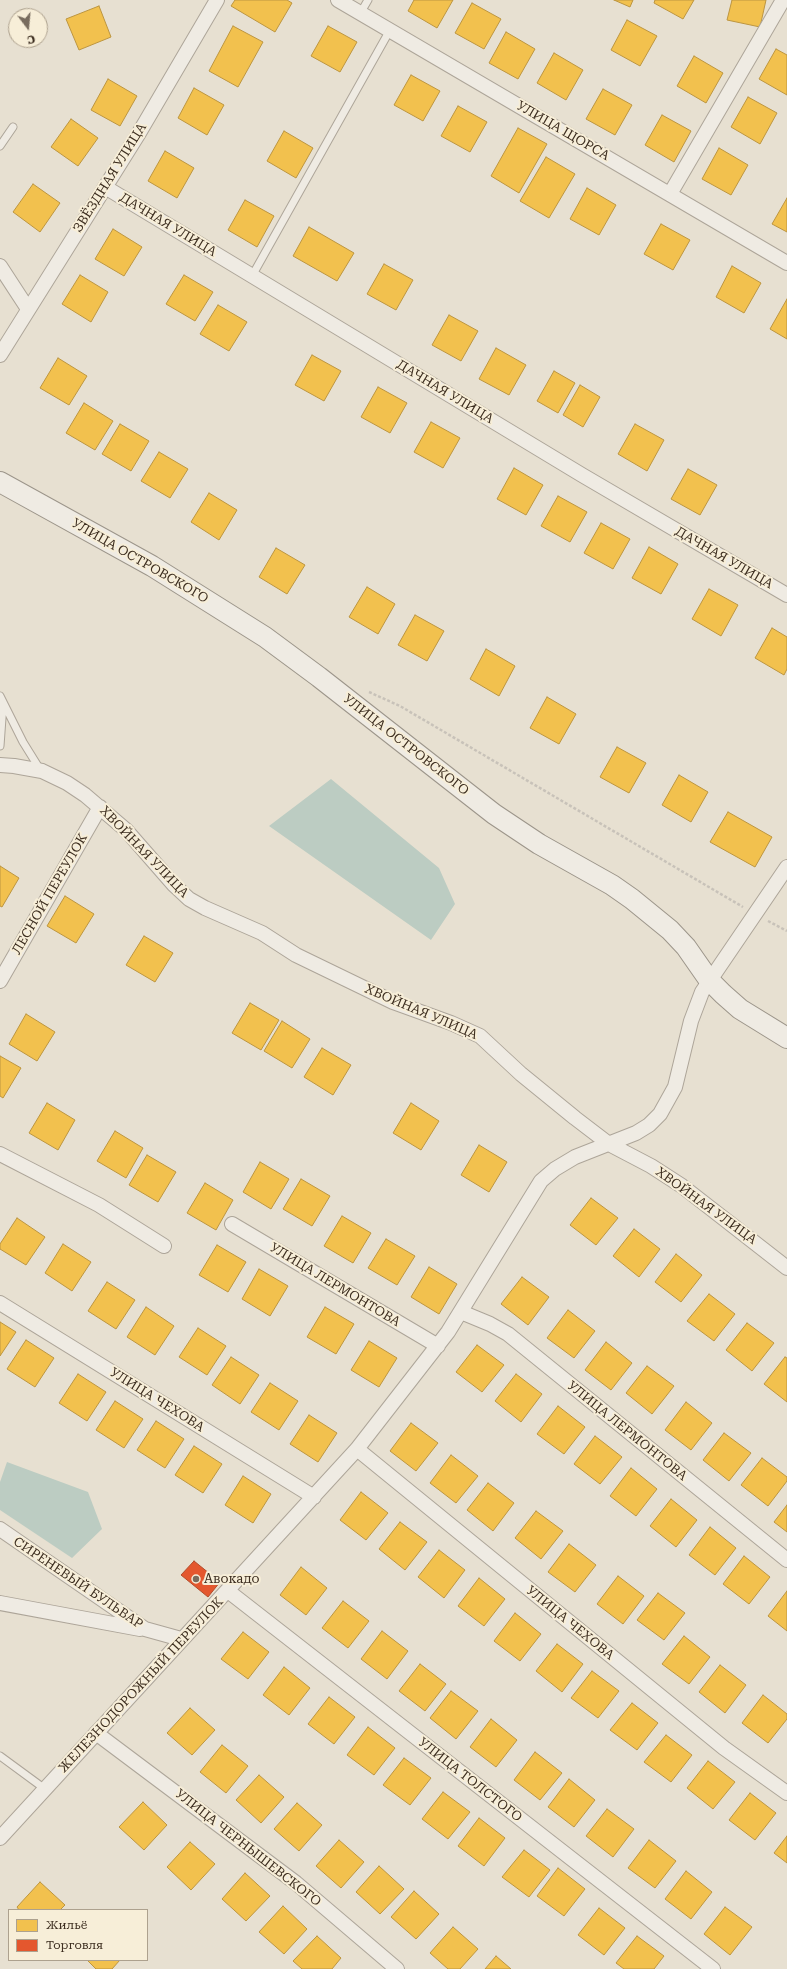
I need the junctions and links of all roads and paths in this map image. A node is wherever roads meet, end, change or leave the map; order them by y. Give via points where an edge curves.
1 (217, 0) edge
2 (338, 0) edge
3 (368, 0) edge
4 (782, 0) edge
5 (361, 12) junction
6 (390, 30) junction
7 (13, 128) dead end
8 (0, 146) edge
9 (105, 187) junction
10 (670, 194) junction
11 (787, 263) edge
12 (0, 266) edge
13 (252, 276) junction
14 (28, 309) junction
15 (0, 355) edge
16 (0, 482) edge
17 (787, 595) edge
18 (367, 691) dead end
19 (0, 696) edge
20 (3, 703) junction
21 (0, 746) edge
22 (0, 765) edge
23 (42, 771) junction
24 (100, 807) junction
25 (787, 867) edge
26 (755, 914) junction
27 (787, 931) edge
28 (709, 980) junction
29 (0, 981) edge
30 (787, 1038) edge
31 (609, 1144) junction
32 (0, 1154) edge
33 (232, 1224) dead end
34 (164, 1246) dead end
35 (787, 1268) edge
36 (0, 1303) edge
37 (461, 1312) junction
38 (438, 1346) junction
39 (357, 1449) junction
40 (314, 1497) junction
41 (0, 1530) edge
42 (787, 1560) edge
43 (228, 1591) junction
44 (0, 1603) edge
45 (144, 1630) junction
46 (181, 1639) junction
47 (96, 1733) junction
48 (0, 1756) edge
49 (44, 1789) junction
50 (787, 1793) edge
51 (0, 1838) edge
52 (397, 1969) edge
53 (713, 1969) edge

1 - 9 street, ЗВЁЗДНАЯ УЛИЦА
2 - 5 street, УЛИЦА ЩОРСА
3 - 5 lane
4 - 10 street
5 - 6 street, УЛИЦА ЩОРСА
6 - 10 street, УЛИЦА ЩОРСА
6 - 13 lane
7 - 8 lane
9 - 13 street, ДАЧНАЯ УЛИЦА
9 - 14 street, ЗВЁЗДНАЯ УЛИЦА
10 - 11 street, УЛИЦА ЩОРСА
12 - 14 street
13 - 17 street, ДАЧНАЯ УЛИЦА
14 - 15 street, ЗВЁЗДНАЯ УЛИЦА
16 - 28 street, УЛИЦА ОСТРОВСКОГО via 145,562 265,637 494,814 539,844 612,885 648,910 686,947
18 - 26 path via 400,706
19 - 20 lane
20 - 21 lane
20 - 23 lane
22 - 23 street, ХВОЙНАЯ УЛИЦА
23 - 24 street, ХВОЙНАЯ УЛИЦА via 67,783
24 - 29 street, ЛЕСНОЙ ПЕРЕУЛОК
24 - 31 street, ХВОЙНАЯ УЛИЦА via 126,830 189,899 262,933 296,955 393,1002 480,1036 520,1074
25 - 26 street, ЖЕЛЕЗНОДОРОЖНЫЙ ПЕРЕУЛОК
26 - 27 path
26 - 28 street, ЖЕЛЕЗНОДОРОЖНЫЙ ПЕРЕУЛОК
28 - 30 street, УЛИЦА ОСТРОВСКОГО via 740,1008
28 - 31 street, ЖЕЛЕЗНОДОРОЖНЫЙ ПЕРЕУЛОК via 696,1007 675,1087 668,1102 649,1125
31 - 35 street, ХВОЙНАЯ УЛИЦА via 652,1166 682,1186
31 - 37 street, ЖЕЛЕЗНОДОРОЖНЫЙ ПЕРЕУЛОК via 555,1169 540,1182
32 - 34 street via 99,1205
33 - 38 street, УЛИЦА ЛЕРМОНТОВА
36 - 40 street, УЛИЦА ЧЕХОВА
37 - 38 street, ЖЕЛЕЗНОДОРОЖНЫЙ ПЕРЕУЛОК
37 - 42 street, УЛИЦА ЛЕРМОНТОВА via 508,1334
38 - 39 street, ЖЕЛЕЗНОДОРОЖНЫЙ ПЕРЕУЛОК
39 - 40 street, ЖЕЛЕЗНОДОРОЖНЫЙ ПЕРЕУЛОК
39 - 50 street, УЛИЦА ЧЕХОВА via 724,1748
40 - 43 street, ЖЕЛЕЗНОДОРОЖНЫЙ ПЕРЕУЛОК
41 - 45 street, СИРЕНЕВЫЙ БУЛЬВАР
43 - 46 street, ЖЕЛЕЗНОДОРОЖНЫЙ ПЕРЕУЛОК
43 - 53 street, УЛИЦА ТОЛСТОГО
44 - 45 street
45 - 46 street, СИРЕНЕВЫЙ БУЛЬВАР
46 - 47 street, ЖЕЛЕЗНОДОРОЖНЫЙ ПЕРЕУЛОК
47 - 49 street, ЖЕЛЕЗНОДОРОЖНЫЙ ПЕРЕУЛОК
47 - 52 street, УЛИЦА ЧЕРНЫШЕВСКОГО via 296,1883
48 - 49 lane
49 - 51 street, ЖЕЛЕЗНОДОРОЖНЫЙ ПЕРЕУЛОК

